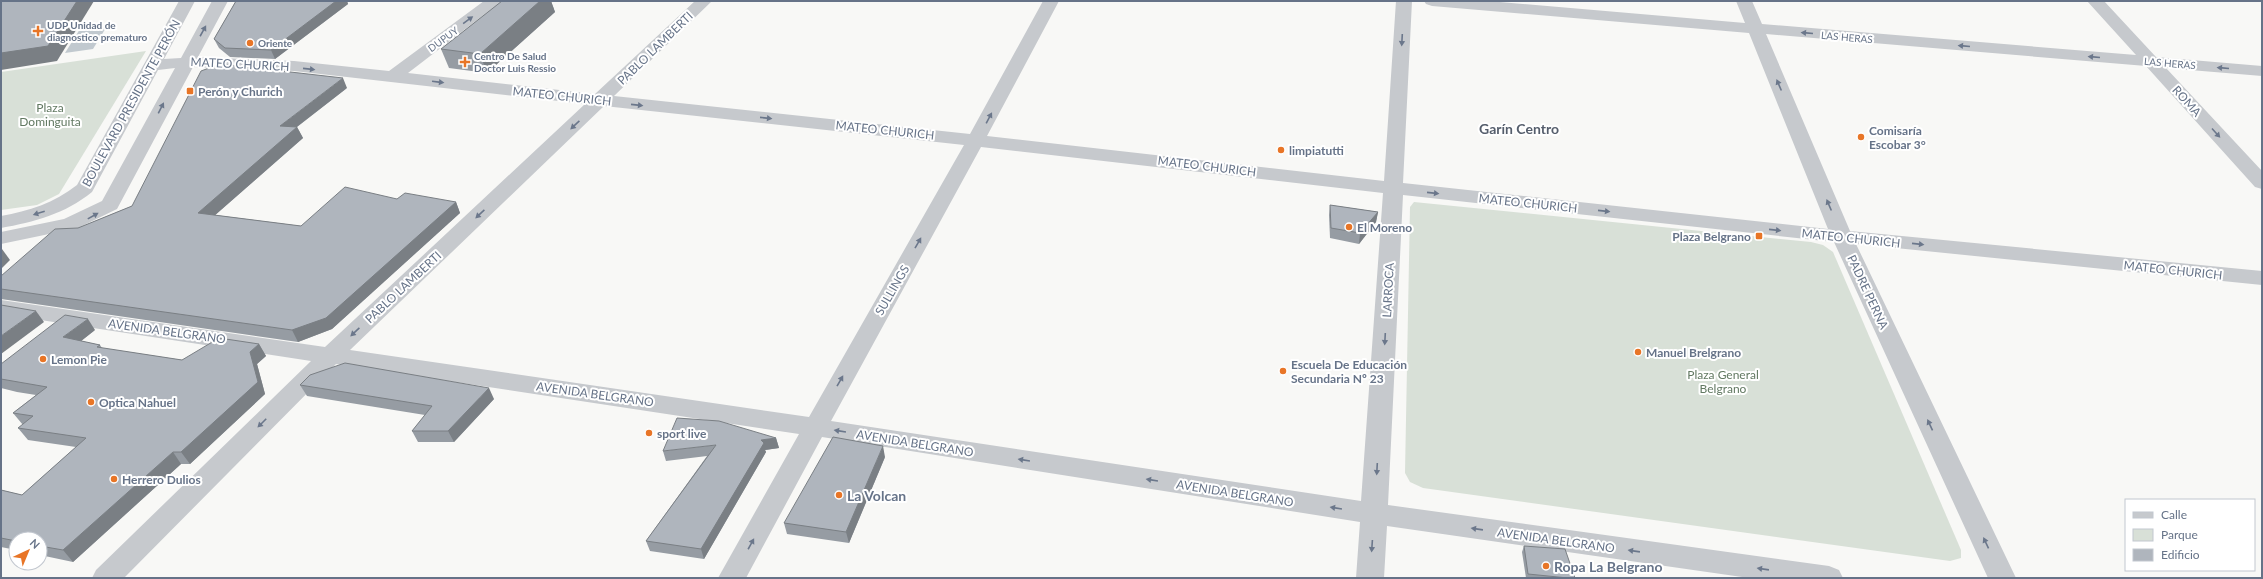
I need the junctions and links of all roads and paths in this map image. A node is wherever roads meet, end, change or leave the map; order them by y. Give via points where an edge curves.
1 (187, 1) edge
2 (220, 1) edge
3 (494, 1) edge
4 (704, 1) edge
5 (1051, 1) edge
6 (1404, 1) edge
7 (1432, 1) edge
8 (1744, 1) edge
9 (2096, 1) edge
10 (1755, 29) junction
11 (186, 61) junction
12 (2151, 62) junction
13 (151, 65) junction
14 (2262, 71) edge
15 (392, 77) junction
16 (600, 101) junction
17 (978, 139) junction
18 (2262, 183) edge
19 (1394, 188) junction
20 (1, 222) edge
21 (64, 226) junction
22 (1842, 237) junction
23 (1, 238) edge
24 (35, 251) edge
25 (2262, 278) edge
26 (1, 308) edge
27 (70, 316) junction
28 (45, 335) edge
29 (331, 355) junction
30 (814, 427) junction
31 (1375, 514) junction
32 (106, 578) edge
33 (732, 578) edge
34 (1370, 578) edge
35 (1829, 578) edge
36 (2002, 578) edge

1 - 13 street, BOULEVARD PRESIDENTE PERÓN
11 -> 2 street
15 -> 3 street, DUPUY
4 - 16 street, PABLO LAMBERTI
17 -> 5 street, SULLINGS
6 -> 19 street, LARROCA
7 - 10 street, LAS HERAS
8 - 10 street, PADRE PERNA
9 - 12 street, ROMA
12 -> 10 street, LAS HERAS
22 -> 10 street, PADRE PERNA
11 - 13 street, MATEO CHURICH
11 -> 15 street, MATEO CHURICH via 237,62
21 -> 11 street via 85,220 110,205
14 -> 12 street, LAS HERAS
12 -> 18 street, ROMA
13 -> 20 street, BOULEVARD PRESIDENTE PERÓN via 85,188 74,198 41,213
15 -> 16 street, MATEO CHURICH
16 -> 17 street, MATEO CHURICH
16 -> 29 street, PABLO LAMBERTI
17 - 19 street, MATEO CHURICH
30 -> 17 street, SULLINGS
19 -> 22 street, MATEO CHURICH
19 -> 31 street, LARROCA
21 - 23 street
21 - 24 street
22 -> 25 street, MATEO CHURICH
36 -> 22 street, PADRE PERNA
26 - 27 street, AVENIDA BELGRANO
27 - 28 street
27 - 29 street, AVENIDA BELGRANO
29 - 30 street, AVENIDA BELGRANO
29 -> 32 street, PABLO LAMBERTI
31 -> 30 street, AVENIDA BELGRANO
33 -> 30 street, SULLINGS
31 -> 34 street, LARROCA
35 -> 31 street, AVENIDA BELGRANO

